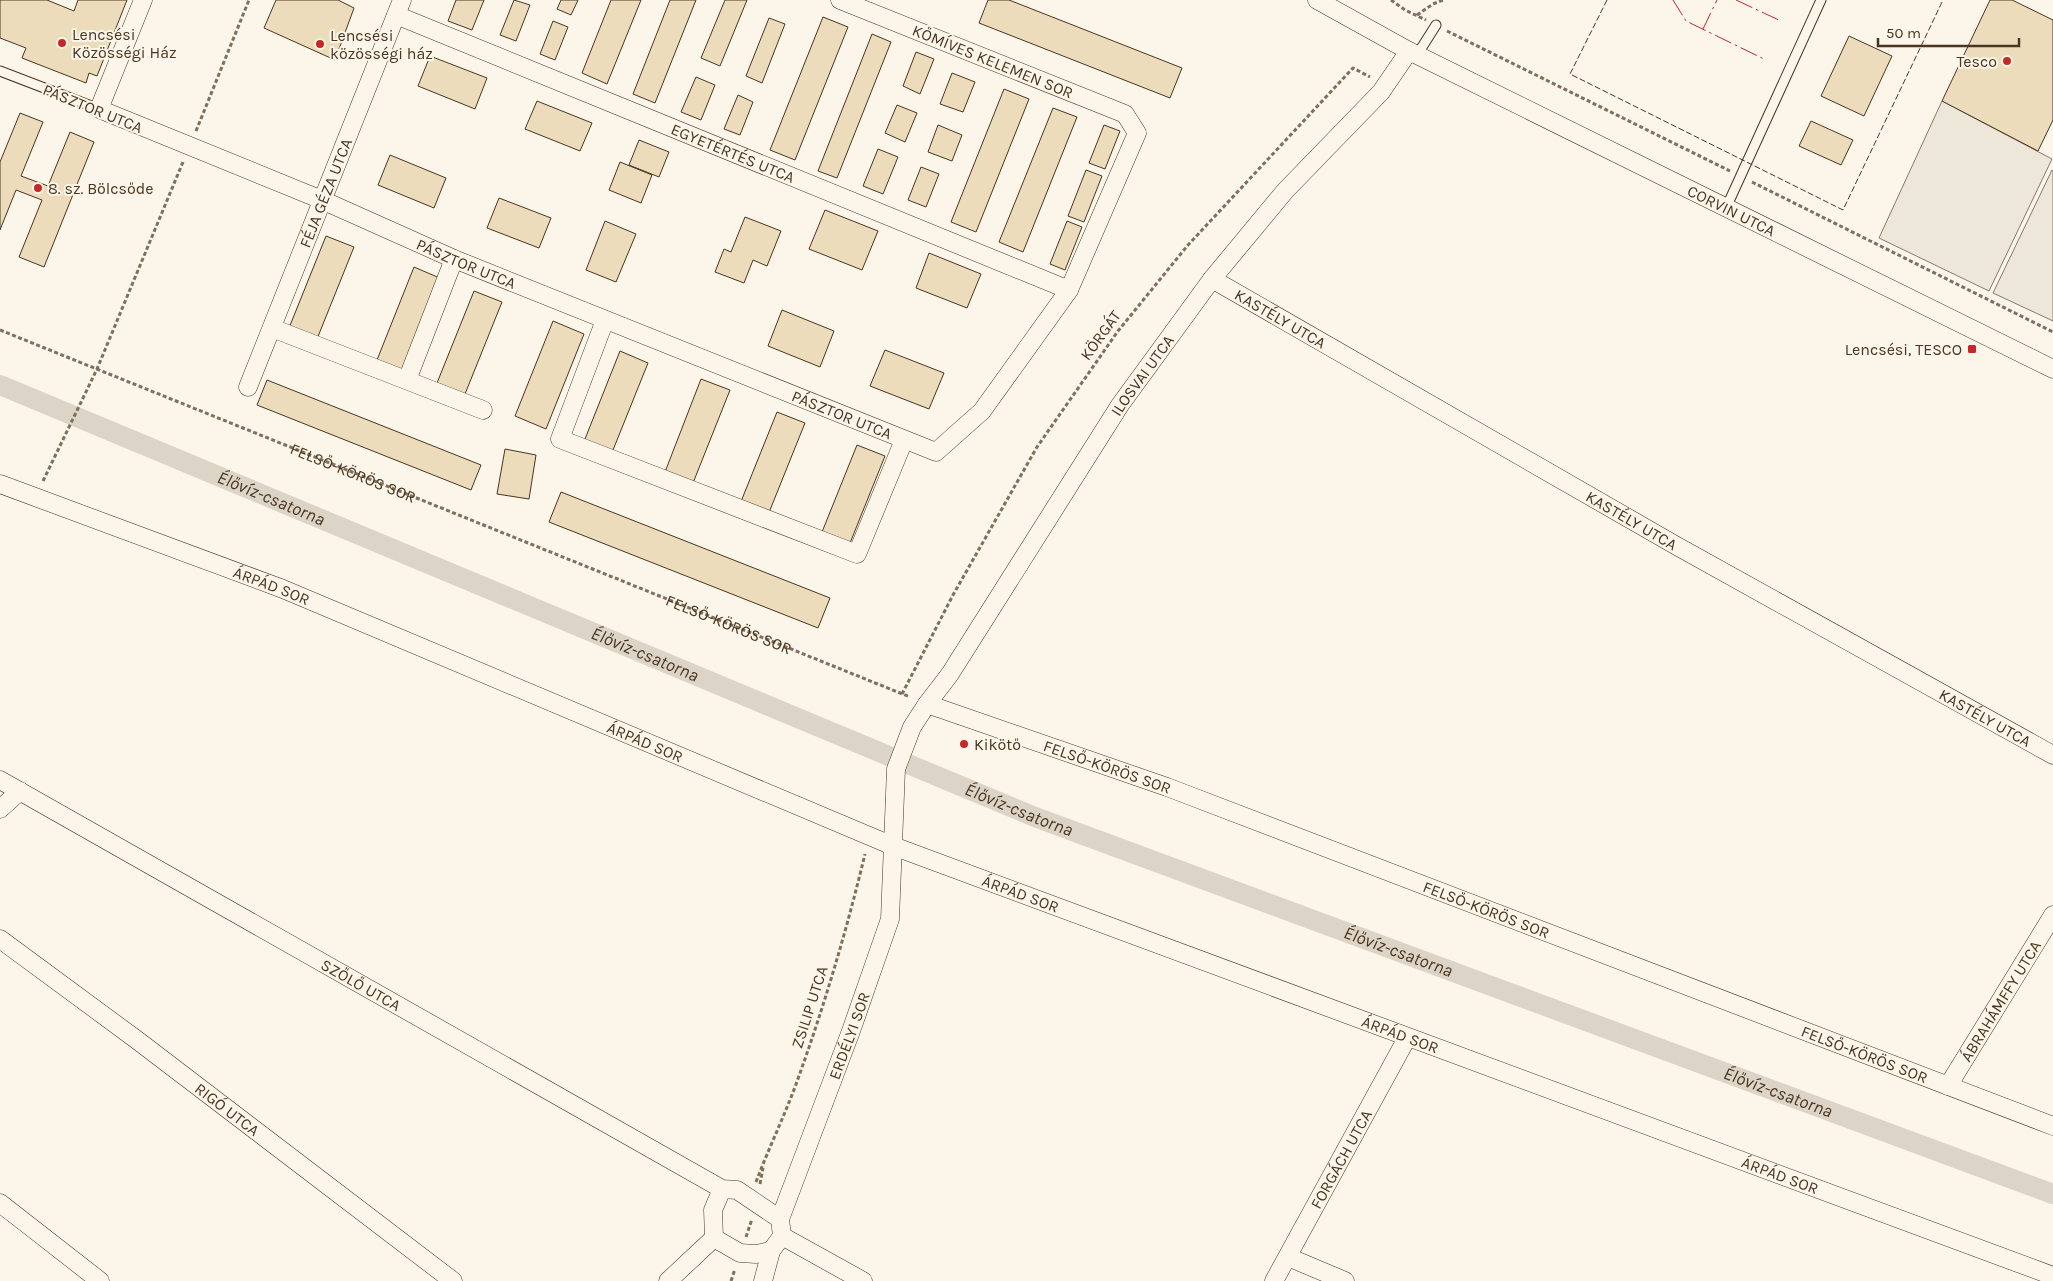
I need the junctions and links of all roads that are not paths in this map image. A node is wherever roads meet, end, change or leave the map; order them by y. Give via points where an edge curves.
1 (143, 0) edge
2 (840, 0) edge
3 (1318, 0) edge
4 (1821, 0) edge
5 (399, 8) edge
6 (1436, 26) road end
7 (1413, 53) junction
8 (0, 71) edge
9 (99, 109) junction
10 (322, 200) junction
11 (1726, 208) junction
12 (454, 259) junction
13 (1212, 279) junction
14 (1069, 290) junction
15 (605, 320) junction
16 (272, 328) junction
17 (2053, 369) edge
18 (407, 380) junction
19 (248, 387) dead end
20 (484, 410) dead end
21 (904, 440) junction
22 (0, 484) edge
23 (927, 704) junction
24 (2053, 755) edge
25 (896, 769) joint
26 (0, 780) edge
27 (20, 791) junction
28 (0, 809) edge
29 (892, 846) junction
30 (2053, 915) edge
31 (0, 939) edge
32 (1407, 1038) junction
33 (1948, 1086) junction
34 (2053, 1126) edge
35 (722, 1189) junction
36 (0, 1203) edge
37 (780, 1219) junction
38 (714, 1238) junction
39 (776, 1244) junction
40 (1288, 1257) junction
41 (2053, 1276) edge
42 (100, 1281) edge
43 (453, 1281) edge
44 (668, 1281) edge
45 (763, 1281) edge
46 (863, 1281) edge
47 (1274, 1281) edge
48 (1346, 1281) edge

1 - 9 street
2 - 14 street, KŐMÍVES KELEMEN SOR via 1125,114 1137,133
3 - 7 street, CORVIN UTCA
4 - 11 lane
5 - 10 street, FÉJA GÉZA UTCA
5 - 14 street, EGYETÉRTÉS UTCA
6 - 7 lane
7 - 11 street, CORVIN UTCA
7 - 13 street, ILOSVAI UTCA via 1380,92 1284,191
8 - 9 lane, PÁSZTOR UTCA
9 - 10 street, PÁSZTOR UTCA
10 - 12 street, PÁSZTOR UTCA
10 - 16 street, FÉJA GÉZA UTCA
11 - 17 street, CORVIN UTCA
12 - 15 street, PÁSZTOR UTCA
12 - 18 street
13 - 23 street, ILOSVAI UTCA via 1120,405 950,674
13 - 24 street, KASTÉLY UTCA via 1675,545
14 - 21 street, PÁSZTOR UTCA via 982,411 936,452
15 - 21 street, PÁSZTOR UTCA
15 - 21 street via 560,439 857,554
16 - 18 street
16 - 19 street, FÉJA GÉZA UTCA
18 - 20 street
22 - 29 street, ÁRPÁD SOR via 283,589
23 - 25 street, ILOSVAI UTCA via 912,727
23 - 33 street, FELSŐ-KÖRÖS SOR via 1167,786
25 - 29 street, ERDÉLYI SOR
26 - 27 street, SZŐLŐ UTCA
27 - 28 street
27 - 35 street, SZŐLŐ UTCA
29 - 32 street, ÁRPÁD SOR
29 - 37 street, ERDÉLYI SOR via 890,919
30 - 33 street, ÁBRAHÁMFFY UTCA
31 - 43 street, RIGÓ UTCA
32 - 40 street, FORGÁCH UTCA
32 - 41 street, ÁRPÁD SOR
33 - 34 street, FELSŐ-KÖRÖS SOR
35 - 37 street, SZŐLŐ UTCA via 737,1190
35 - 38 street via 712,1210
36 - 42 street
37 - 39 street
38 - 39 street via 740,1253 756,1254
38 - 44 street
39 - 45 street
39 - 46 street
40 - 47 street, FORGÁCH UTCA
40 - 48 street

